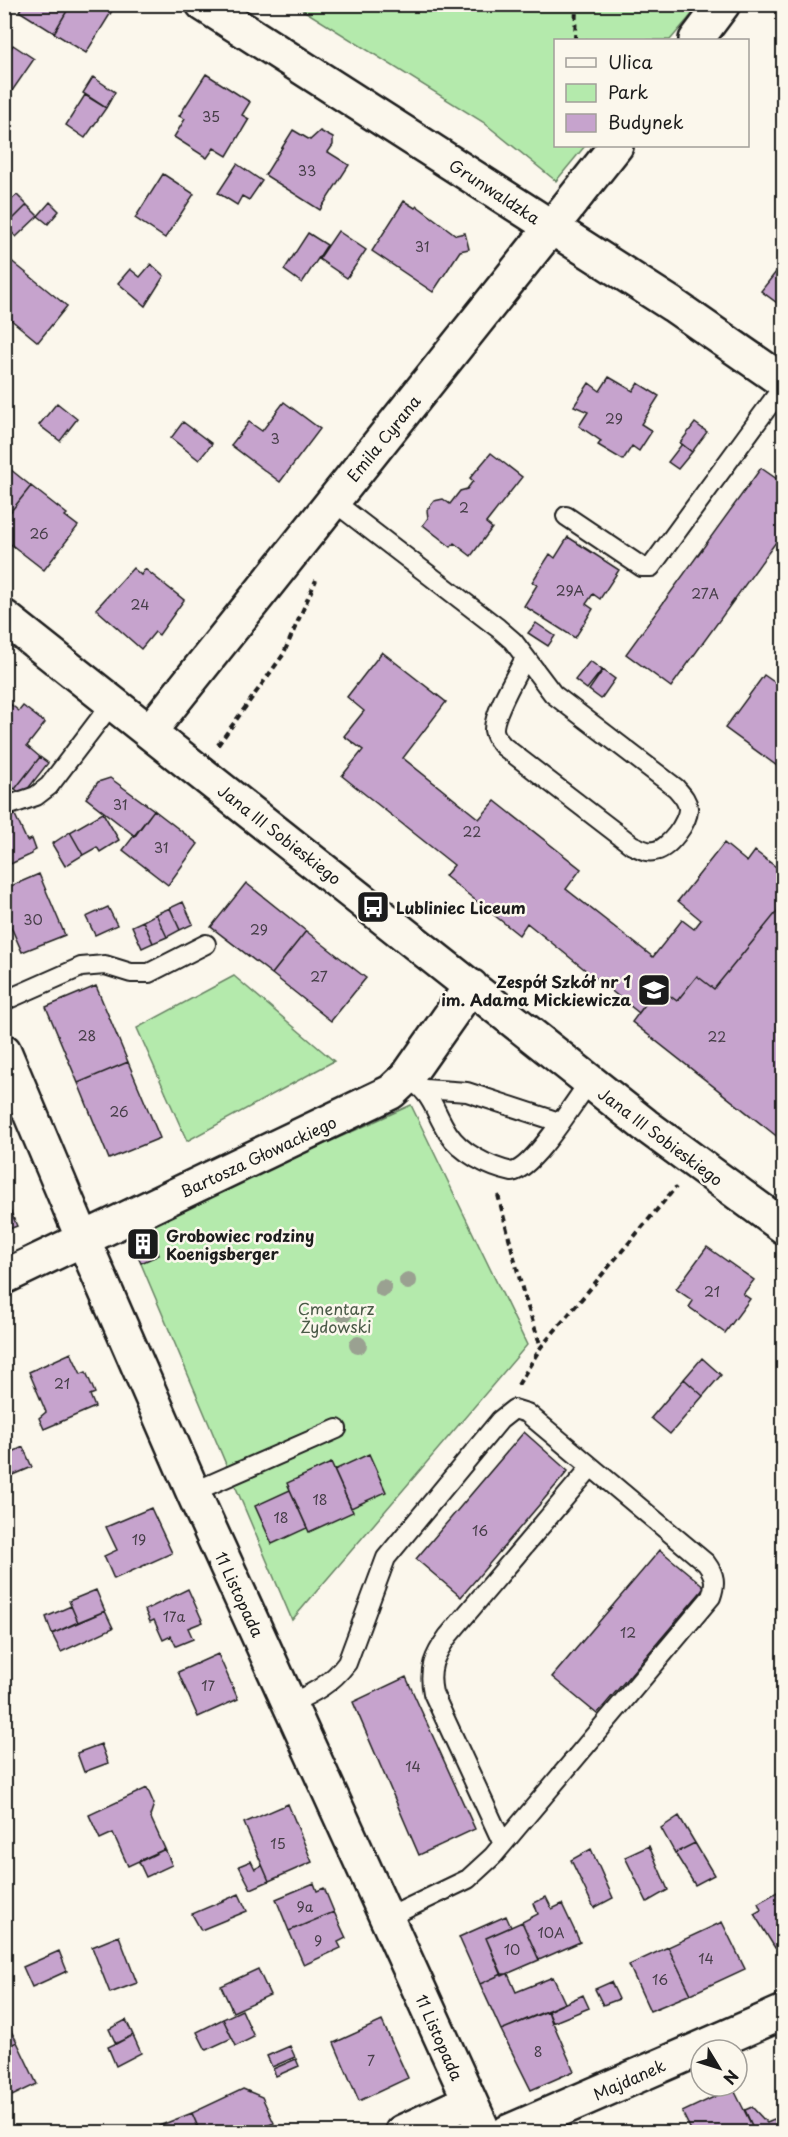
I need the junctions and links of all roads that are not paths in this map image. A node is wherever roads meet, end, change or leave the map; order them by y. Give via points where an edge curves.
1 (203, 4) edge
2 (723, 4) edge
3 (697, 39) edge
4 (615, 147) edge
5 (552, 229) junction
6 (782, 379) edge
7 (333, 501) junction
8 (566, 516) dead end
9 (4, 617) edge
10 (525, 658) junction
11 (112, 703) junction
12 (150, 731) junction
13 (4, 807) edge
14 (206, 944) dead end
15 (471, 986) junction
16 (4, 1001) edge
17 (4, 1051) edge
18 (590, 1081) junction
19 (416, 1083) junction
20 (559, 1122) junction
21 (783, 1227) edge
22 (83, 1239) junction
23 (4, 1277) edge
24 (337, 1429) dead end
25 (591, 1467) junction
26 (193, 1492) junction
27 (291, 1703) junction
28 (503, 1844) junction
29 (387, 1918) junction
30 (783, 2012) edge
31 (469, 2101) junction
32 (402, 2133) edge
33 (484, 2133) edge
34 (507, 2133) edge

1 - 5 street, Grunwaldzka
2 - 3 street
4 - 5 street, Emila Cyrana
5 - 6 street, Grunwaldzka
5 - 7 street, Emila Cyrana
6 - 8 lane via 651,567 642,567
7 - 10 lane via 498,628
7 - 12 street, Emila Cyrana
9 - 11 street, Jana III Sobieskiego
10 - 10 lane via 493,727 496,737 632,844 645,851 657,851 668,844 685,820 685,798 553,694
11 - 12 street, Jana III Sobieskiego
11 - 13 lane via 49,786 36,796
12 - 15 street, Jana III Sobieskiego
14 - 16 lane via 149,973 130,973 105,965 81,967
15 - 18 street, Jana III Sobieskiego
15 - 19 street, Bartosza Głowackiego
17 - 22 street, 11 Listopada
18 - 20 lane
18 - 21 street, Jana III Sobieskiego
19 - 20 lane via 467,1092
19 - 20 lane via 460,1148 505,1171 520,1171
19 - 22 street, Bartosza Głowackiego
22 - 23 street, Bartosza Głowackiego
22 - 26 street, 11 Listopada
24 - 26 lane
25 - 27 lane via 526,1413 514,1409 500,1420 390,1552 347,1663 339,1674 314,1693
25 - 28 lane via 448,1636 430,1671 433,1693
25 - 28 lane via 706,1563 714,1573 715,1585 711,1597
26 - 27 street, 11 Listopada
27 - 29 street, 11 Listopada
28 - 29 lane via 468,1879
29 - 31 street, 11 Listopada
30 - 34 street, Majdanek
31 - 32 street
31 - 33 street, 11 Listopada

